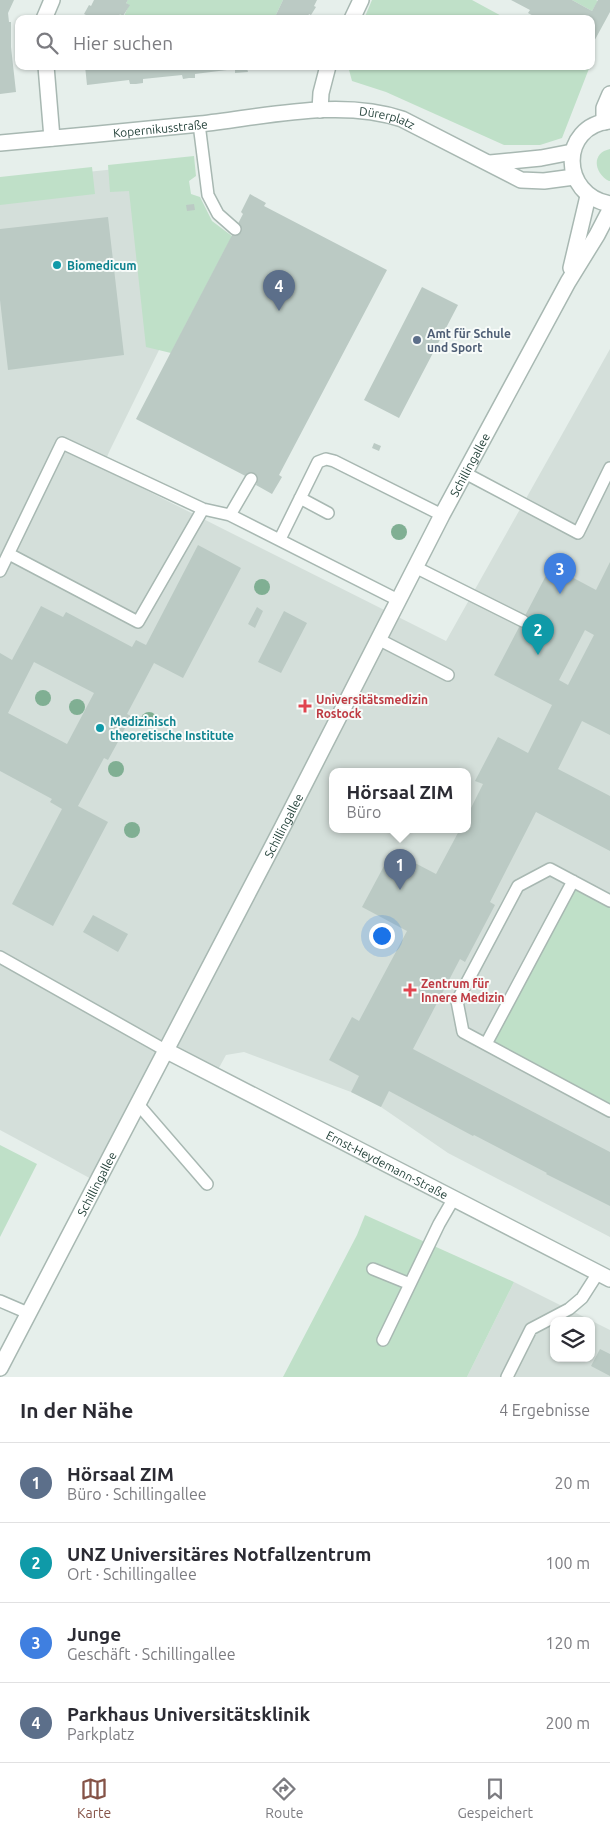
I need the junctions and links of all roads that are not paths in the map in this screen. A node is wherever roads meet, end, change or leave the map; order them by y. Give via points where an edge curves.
1 (52, 0) edge
2 (361, 0) edge
3 (46, 15) edge
4 (354, 15) edge
5 (46, 70) edge
6 (327, 70) edge
7 (610, 94) edge
8 (320, 110) junction
9 (607, 121) edge
10 (199, 124) junction
11 (52, 138) junction
12 (0, 143) edge
13 (572, 152) junction
14 (490, 163) junction
15 (574, 177) junction
16 (588, 196) junction
17 (610, 204) edge
18 (610, 210) edge
19 (235, 229) dead end
20 (568, 282) junction
21 (610, 468) edge
22 (465, 473) junction
23 (251, 479) dead end
24 (300, 498) junction
25 (204, 509) junction
26 (328, 513) dead end
27 (230, 515) junction
28 (442, 515) junction
29 (280, 539) junction
30 (9, 554) junction
31 (415, 567) junction
32 (0, 571) edge
33 (398, 600) junction
34 (522, 621) dead end
35 (378, 639) junction
36 (448, 675) dead end
37 (573, 881) junction
38 (610, 901) edge
39 (0, 958) edge
40 (486, 1044) junction
41 (165, 1050) junction
42 (138, 1103) junction
43 (610, 1110) edge
44 (207, 1184) dead end
45 (454, 1198) junction
46 (374, 1269) dead end
47 (604, 1276) edge
48 (410, 1284) junction
49 (0, 1301) edge
50 (28, 1313) junction
51 (383, 1340) dead end
52 (0, 1368) edge
53 (507, 1377) edge

1 - 3 street
2 - 4 street
5 - 11 street
6 - 8 street via 320,93
7 - 9 street via 604,108
8 - 10 street, Kopernikusstraße
8 - 14 street, Dürerplatz via 382,112
9 - 13 street via 587,130
10 - 11 street, Kopernikusstraße
10 - 19 lane via 208,195 218,214
11 - 12 street, Kopernikusstraße
13 - 14 street
13 - 15 street
14 - 15 street, Dürerplatz via 521,180
15 - 16 street
16 - 17 street
16 - 20 street, Schillingallee
18 - 20 street, Schillingallee
20 - 22 street, Schillingallee
21 - 22 lane via 578,533
22 - 28 street, Schillingallee
23 - 27 lane
24 - 26 lane
24 - 28 lane via 318,462 326,459
24 - 29 lane
25 - 27 lane
25 - 30 lane via 138,622
25 - 30 lane via 62,443
27 - 29 lane
28 - 31 street, Schillingallee
29 - 33 lane
30 - 32 lane
31 - 33 street, Schillingallee
31 - 34 lane
33 - 35 street, Schillingallee
35 - 36 lane
35 - 41 street, Schillingallee
37 - 38 lane
37 - 40 lane
37 - 40 lane via 550,869 518,886 457,1001 463,1032
39 - 41 lane
40 - 43 lane
41 - 42 street, Schillingallee
41 - 45 street, Ernst-Heydemann-Straße
42 - 44 lane
42 - 50 street, Schillingallee
45 - 47 street, Ernst-Heydemann-Straße
45 - 48 lane
46 - 48 lane
47 - 53 lane via 569,1309 531,1329
48 - 51 lane
49 - 50 lane
50 - 52 street, Schillingallee

